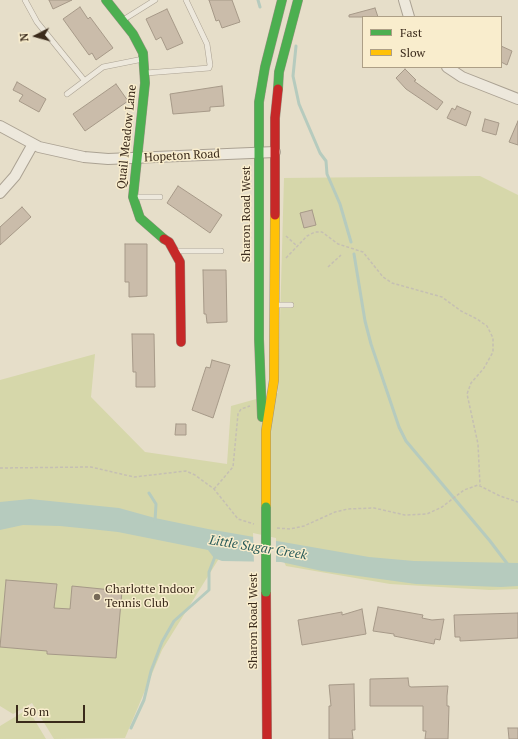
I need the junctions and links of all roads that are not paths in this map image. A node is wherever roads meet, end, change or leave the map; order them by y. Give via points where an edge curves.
1 (26, 0) edge
2 (106, 0) edge
3 (155, 0) edge
4 (186, 0) edge
5 (282, 0) edge
6 (298, 0) edge
7 (404, 0) edge
8 (409, 16) edge
9 (122, 21) junction
10 (144, 59) junction
11 (448, 68) edge
12 (145, 73) junction
13 (84, 80) junction
14 (68, 94) dead end
15 (518, 98) edge
16 (0, 126) edge
17 (33, 144) junction
18 (259, 152) junction
19 (275, 152) junction
20 (136, 158) junction
21 (0, 193) edge
22 (133, 197) junction
23 (160, 197) dead end
24 (176, 251) junction
25 (221, 251) dead end
26 (274, 305) junction
27 (291, 305) dead end
28 (181, 342) dead end
29 (266, 431) junction
30 (267, 739) edge

1 - 13 lane via 37,22
2 - 9 main road, Quail Meadow Lane
3 - 9 lane
4 - 12 lane via 207,44 209,68
5 - 18 main road, Sharon Road West via 264,68 259,102
6 - 19 main road, Sharon Road West via 279,72
7 - 8 street
9 - 10 main road, Quail Meadow Lane via 137,40
10 - 12 main road, Quail Meadow Lane
10 - 13 lane via 103,67
11 - 15 street via 462,77
12 - 20 main road, Quail Meadow Lane
13 - 14 lane
16 - 17 street, Hopeton Road
17 - 20 street, Hopeton Road via 84,157
17 - 21 street via 15,176
18 - 19 street, Hopeton Road
18 - 20 street, Hopeton Road
18 - 29 main road, Sharon Road West via 259,338 262,418
19 - 26 main road, Sharon Road West
20 - 22 main road, Quail Meadow Lane
22 - 23 lane
22 - 24 main road, Quail Meadow Lane via 144,222
24 - 25 lane
24 - 28 main road, Quail Meadow Lane via 181,269
26 - 27 lane
26 - 29 main road, Sharon Road West via 274,380
29 - 30 main road, Sharon Road West, bridge

